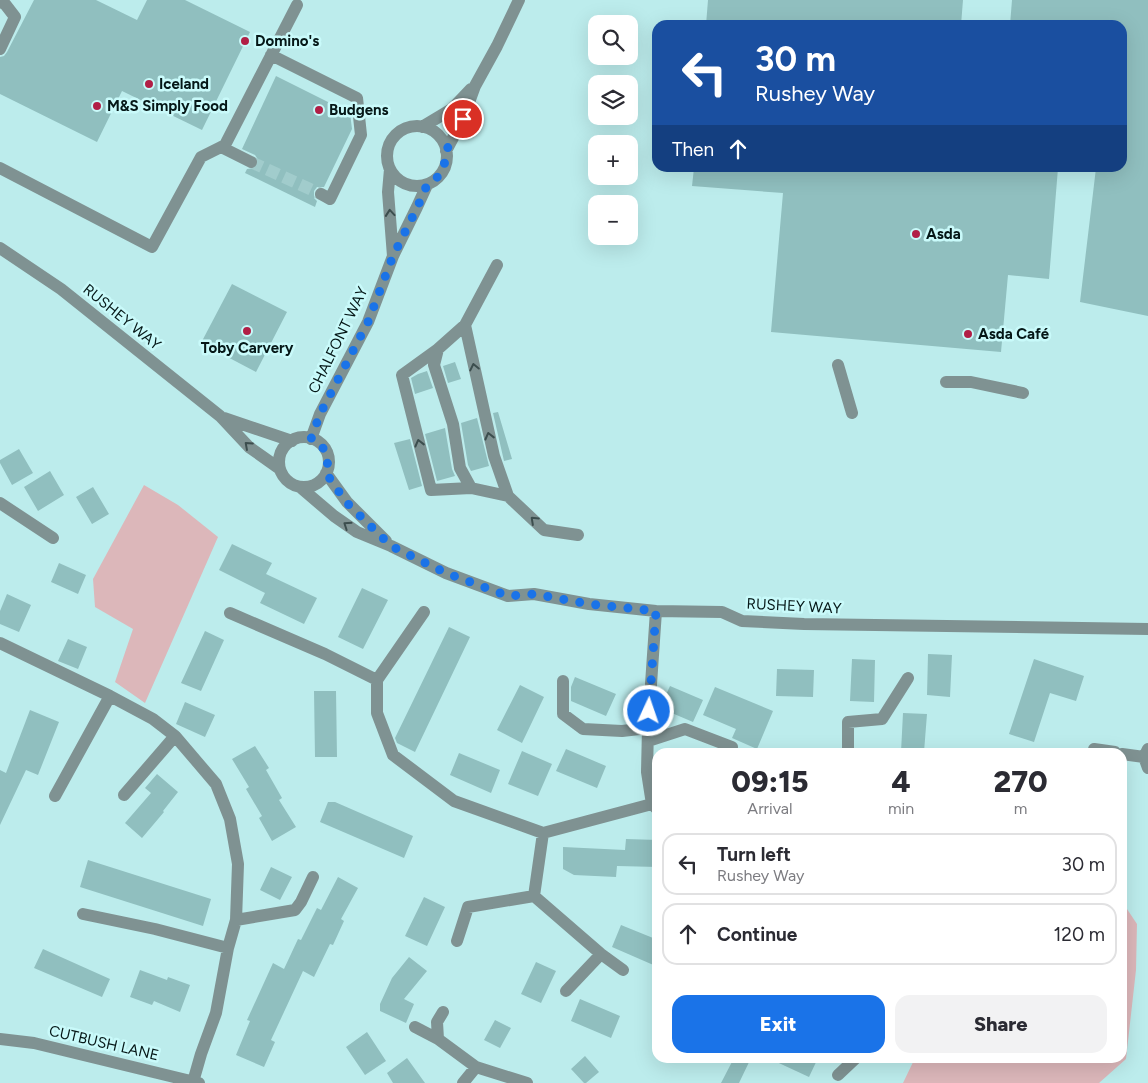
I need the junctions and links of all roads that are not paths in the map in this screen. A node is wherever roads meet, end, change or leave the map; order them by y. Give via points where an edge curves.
1 (519, 0) edge
2 (0, 2) edge
3 (297, 5) dead end
4 (0, 49) edge
5 (272, 55) junction
6 (475, 86) junction
7 (422, 127) junction
8 (221, 147) junction
9 (446, 151) junction
10 (251, 162) tunnel mouth
11 (0, 168) edge
12 (390, 169) junction
13 (427, 185) junction
14 (321, 194) dead end
15 (0, 248) edge
16 (393, 256) junction
17 (497, 265) dead end
18 (465, 325) junction
19 (438, 349) junction
20 (838, 365) dead end
21 (946, 382) dead end
22 (1023, 392) dead end
23 (852, 413) dead end
24 (220, 416) junction
25 (311, 439) junction
26 (292, 441) junction
27 (280, 469) junction
28 (326, 473) junction
29 (300, 487) junction
30 (471, 488) junction
31 (508, 496) junction
32 (0, 503) edge
33 (578, 535) dead end
34 (53, 538) dead end
35 (391, 546) junction
36 (656, 611) junction
37 (424, 612) dead end
38 (230, 613) dead end
39 (1148, 629) edge
40 (0, 643) edge
41 (908, 678) dead end
42 (377, 680) junction
43 (563, 681) dead end
44 (110, 696) junction
45 (648, 728) junction
46 (175, 736) junction
47 (648, 741) junction
48 (732, 748) dead end
49 (848, 748) edge
50 (1127, 755) edge
51 (1147, 758) edge
52 (652, 794) edge
53 (124, 795) dead end
54 (55, 796) dead end
55 (652, 808) edge
56 (543, 834) junction
57 (313, 877) dead end
58 (534, 896) junction
59 (83, 914) dead end
60 (236, 920) junction
61 (457, 941) dead end
62 (228, 948) junction
63 (601, 954) junction
64 (623, 970) dead end
65 (566, 991) dead end
66 (443, 1012) dead end
67 (415, 1027) dead end
68 (0, 1039) edge
69 (438, 1039) junction
70 (851, 1063) edge
71 (476, 1067) junction
72 (838, 1075) dead end
73 (196, 1082) edge
74 (463, 1083) edge
75 (527, 1083) edge

1 - 6 street
2 - 4 street via 15,18
3 - 5 street
5 - 8 street via 225,145
5 - 14 street via 357,98 360,135 330,198
6 - 7 street via 452,109
6 - 9 street
7 - 9 street via 438,135
7 - 12 street via 407,128 393,137 387,153
8 - 10 street
8 - 11 street via 201,157 152,247
9 - 13 street via 440,175
12 - 13 street via 409,185
16 -> 12 street, CHALFONT WAY via 388,192
13 - 16 street, CHALFONT WAY
15 - 24 street, RUSHEY WAY via 61,289
16 - 25 street, CHALFONT WAY via 368,322 320,414
17 - 18 street
18 - 19 street
31 -> 18 street via 494,456
19 - 30 street via 434,364 453,424 460,468
30 -> 19 street via 431,490 402,375
20 - 23 street
21 - 22 street via 970,382
24 - 26 street, RUSHEY WAY
27 -> 24 street, RUSHEY WAY via 249,447
25 - 26 street
25 - 28 street via 319,443 328,457
26 - 27 street via 281,453
27 - 29 street via 287,481
28 - 29 street via 315,484
28 - 35 street, RUSHEY WAY via 346,502
35 -> 29 street, RUSHEY WAY via 357,532
30 - 31 street
33 -> 31 street via 544,530
32 - 34 street
35 - 36 street, RUSHEY WAY via 446,573 508,596 534,594
36 - 39 street, RUSHEY WAY via 722,612 742,621 804,624
36 - 45 street
37 - 42 street
38 - 42 street
40 - 44 street
41 - 49 street via 882,719 848,722
42 - 56 street via 377,713 393,755 454,801
43 - 45 street via 563,714 583,729 622,731
44 - 46 street via 153,719
44 - 54 street
45 - 47 street
46 - 53 street
46 - 60 street via 216,784 230,819 238,864
47 - 48 street via 685,729
47 - 52 street via 647,772
50 - 51 street
55 - 56 street
56 - 58 street
57 - 60 street via 294,910
58 - 61 street via 468,907
58 - 63 street
59 - 62 street
60 - 62 street
62 - 73 street via 216,1013 201,1054
63 - 64 street
63 - 65 street
66 - 69 street via 437,1022
67 - 69 street
68 - 73 street, CUTBUSH LANE via 34,1043
69 - 71 street
70 - 72 street
71 - 74 street
71 - 75 street

